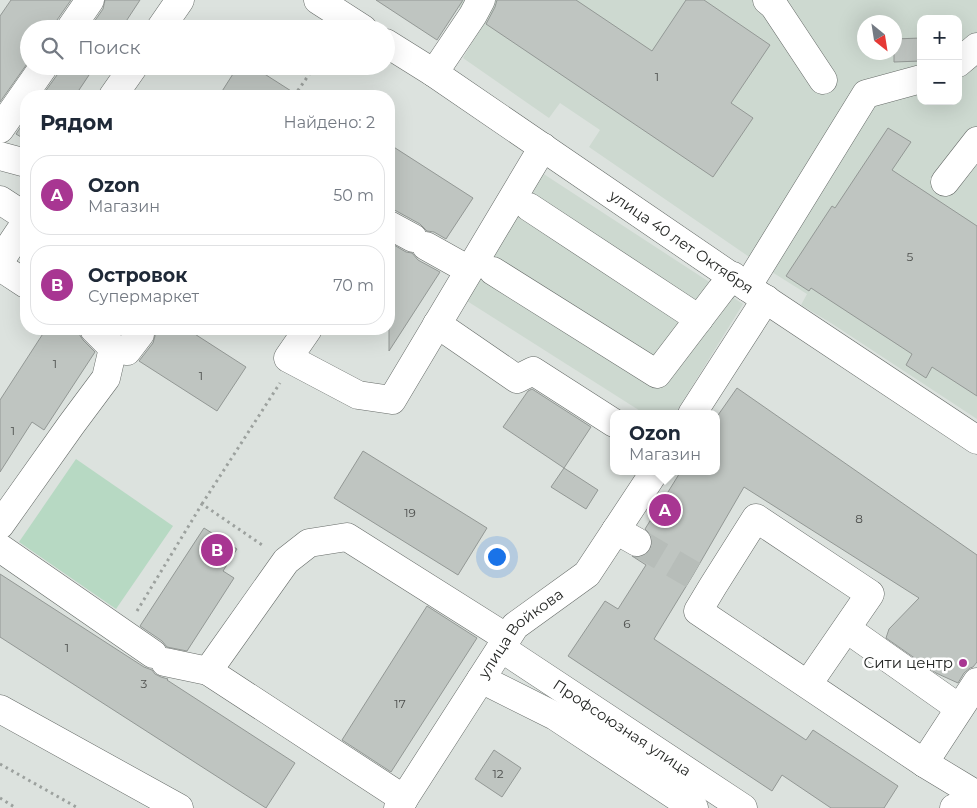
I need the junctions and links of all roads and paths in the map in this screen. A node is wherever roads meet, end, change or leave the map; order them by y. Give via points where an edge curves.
1 (90, 0) edge
2 (180, 0) edge
3 (318, 0) edge
4 (481, 0) edge
5 (767, 0) edge
6 (76, 20) edge
7 (166, 20) edge
8 (349, 20) edge
9 (977, 47) edge
10 (395, 49) edge
11 (962, 60) edge
12 (434, 73) junction
13 (38, 75) edge
14 (128, 75) edge
15 (309, 75) edge
16 (823, 80) dead end
17 (917, 80) edge
18 (27, 90) edge
19 (117, 90) edge
20 (298, 90) edge
21 (20, 100) edge
22 (0, 129) edge
23 (977, 141) edge
24 (543, 147) junction
25 (0, 156) edge
26 (20, 161) edge
27 (945, 182) dead end
28 (0, 200) edge
29 (529, 207) dead end
30 (20, 213) edge
31 (395, 228) edge
32 (20, 231) edge
33 (0, 261) edge
34 (0, 267) edge
35 (481, 270) junction
36 (20, 280) edge
37 (749, 287) junction
38 (699, 319) junction
39 (437, 324) junction
40 (100, 335) edge
41 (139, 335) edge
42 (304, 335) edge
43 (113, 348) junction
44 (294, 361) junction
45 (694, 410) edge
46 (610, 420) edge
47 (977, 440) edge
48 (653, 475) edge
49 (202, 504) junction
50 (0, 526) edge
51 (0, 548) edge
52 (286, 561) junction
53 (846, 629) junction
54 (123, 634) junction
55 (504, 643) junction
56 (208, 671) junction
57 (481, 679) junction
58 (977, 682) edge
59 (808, 684) junction
60 (0, 708) edge
61 (959, 708) junction
62 (924, 763) junction
63 (0, 764) edge
64 (977, 797) edge
65 (0, 798) edge
66 (401, 804) edge
67 (16, 808) edge
68 (78, 808) edge
69 (179, 808) edge
70 (694, 808) edge
71 (743, 808) edge
72 (954, 808) edge

1 - 6 street
2 - 7 street
3 - 8 street
4 - 12 street
5 - 16 street
9 - 11 street
10 - 12 street, улица 40 лет Октября
12 - 24 street, улица 40 лет Октября
13 - 18 street
14 - 19 street
15 - 20 path
17 - 37 street via 866,94
21 - 22 street
23 - 27 street
24 - 35 street
24 - 37 street, улица 40 лет Октября
25 - 26 street
28 - 30 street
29 - 38 street
31 - 35 street
32 - 33 street
34 - 36 street
35 - 38 street via 658,374
35 - 39 street
37 - 38 street
37 - 45 street
37 - 47 street, улица 40 лет Октября
39 - 44 street via 392,400 358,395
39 - 46 street via 517,379 533,371
40 - 43 street
41 - 43 street via 128,351
42 - 44 street via 288,358
43 - 50 street via 106,378
44 - 49 path
48 - 55 street, улица Войкова via 627,536 587,574 515,626
49 - 52 path
49 - 54 path
51 - 54 street
52 - 55 street, Профсоюзная улица via 309,543 347,537
52 - 56 street, Профсоюзная улица
53 - 59 street
53 - 59 street via 870,594 756,518 703,580 698,611
53 - 61 street
54 - 56 street via 159,658
55 - 57 street, улица Войкова
55 - 71 street, Профсоюзная улица
56 - 66 street
57 - 66 street, улица Войкова
57 - 70 street via 555,716
58 - 61 street
59 - 62 street
60 - 69 street
61 - 62 street
62 - 64 street
63 - 68 path
64 - 72 street
65 - 67 path

